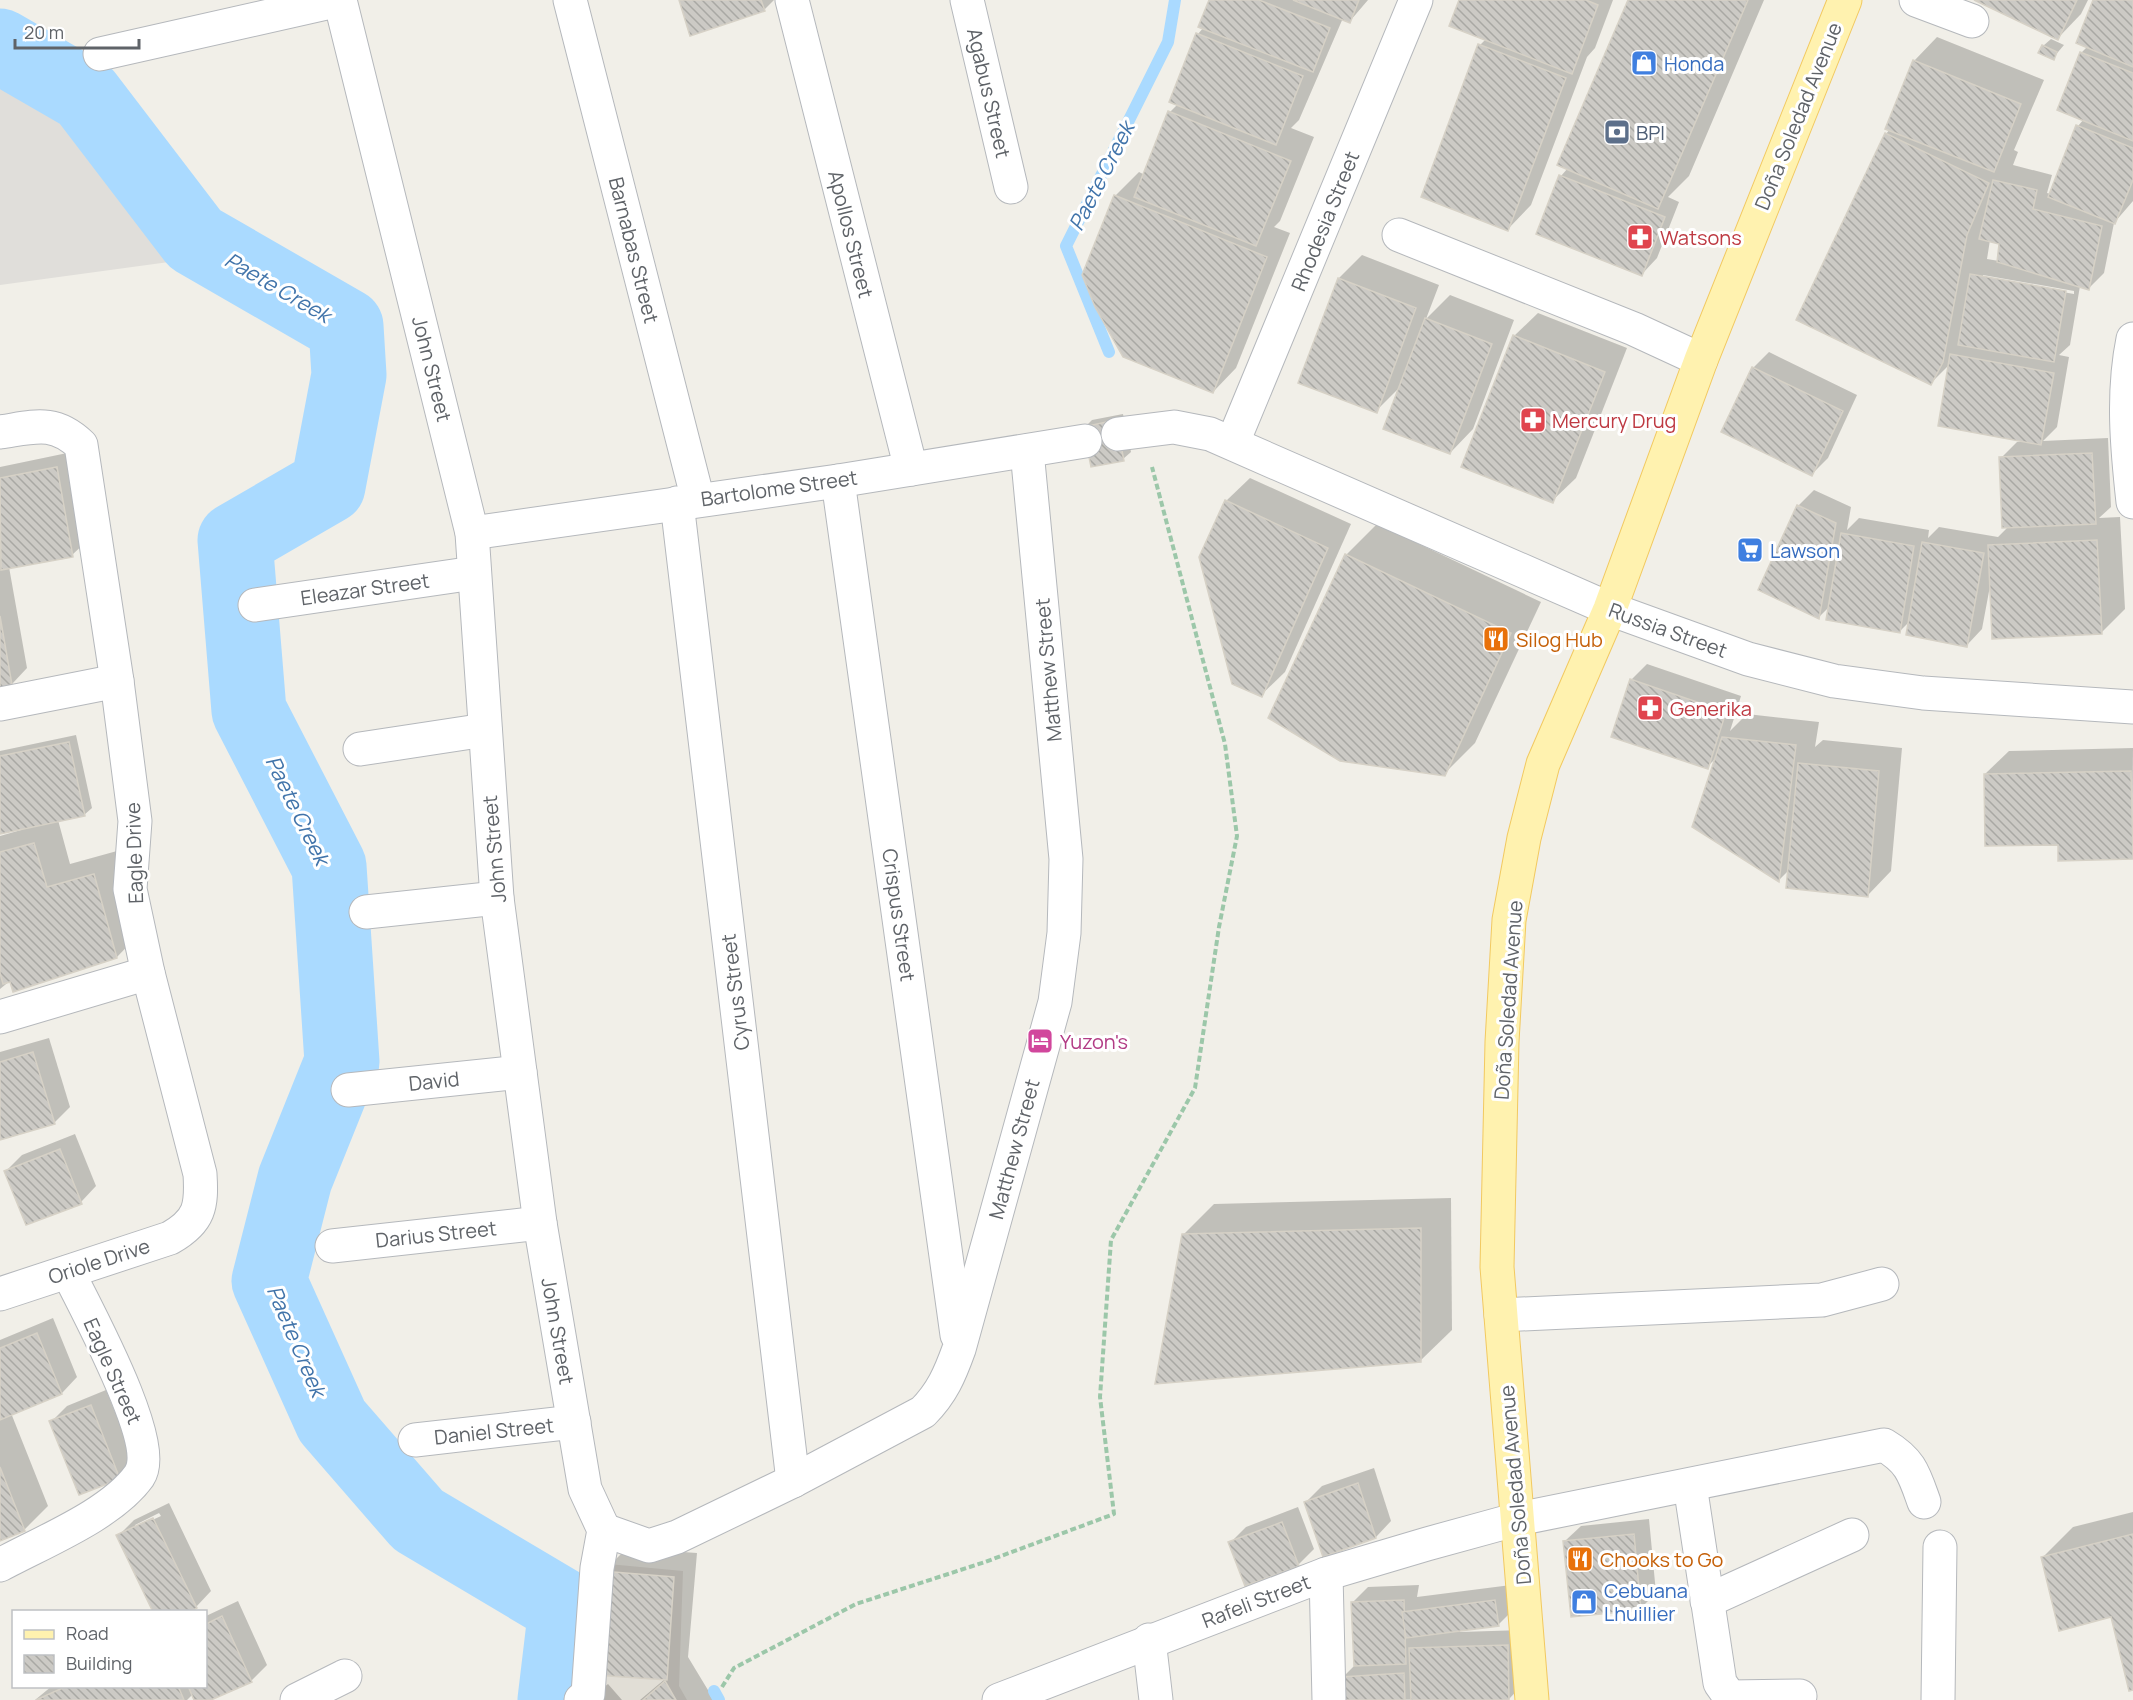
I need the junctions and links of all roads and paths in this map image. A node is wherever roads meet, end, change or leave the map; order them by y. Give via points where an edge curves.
1 (340, 0) edge
2 (570, 0) edge
3 (792, 0) edge
4 (966, 0) edge
5 (1416, 0) edge
6 (1845, 0) edge
7 (1916, 0) edge
8 (1972, 21) dead end
9 (100, 54) dead end
10 (1011, 187) dead end
11 (1399, 235) dead end
12 (2133, 339) edge
13 (1701, 360) junction
14 (0, 432) edge
15 (1128, 433) joint
16 (1085, 441) dead end
17 (1233, 442) junction
18 (1027, 451) junction
19 (911, 469) junction
20 (838, 481) junction
21 (687, 501) junction
22 (2133, 502) edge
23 (472, 533) junction
24 (474, 573) junction
25 (255, 604) dead end
26 (1610, 609) junction
27 (117, 681) junction
28 (0, 704) edge
29 (2133, 707) edge
30 (485, 730) junction
31 (360, 749) dead end
32 (497, 898) junction
33 (366, 912) dead end
34 (148, 973) junction
35 (0, 1017) edge
36 (520, 1072) junction
37 (348, 1090) dead end
38 (194, 1220) joint
39 (540, 1223) junction
40 (332, 1246) dead end
41 (68, 1272) junction
42 (1882, 1284) dead end
43 (0, 1294) edge
44 (1501, 1315) junction
45 (959, 1349) junction
46 (574, 1422) junction
47 (415, 1440) dead end
48 (793, 1481) junction
49 (1690, 1485) junction
50 (1924, 1502) dead end
51 (1518, 1519) junction
52 (604, 1530) junction
53 (1851, 1535) dead end
54 (1940, 1547) dead end
55 (0, 1564) edge
56 (1326, 1574) junction
57 (1707, 1601) junction
58 (1149, 1641) junction
59 (345, 1676) dead end
60 (722, 1687) dead end
61 (1800, 1696) dead end
62 (297, 1700) edge
63 (581, 1700) edge
64 (999, 1700) edge
65 (1156, 1700) edge
66 (1329, 1700) edge
67 (1533, 1700) edge
68 (1938, 1700) edge

1 - 9 street
1 - 23 street, John Street
2 - 21 street, Barnabas Street
3 - 19 street, Apollos Street
4 - 10 street, Agabus Street
5 - 17 street, Rhodesia Street
6 - 13 main road, Doña Soledad Avenue
7 - 8 street
11 - 13 street via 1634,329
12 - 22 street via 2126,444
13 - 26 main road, Doña Soledad Avenue
14 - 27 street, Eagle Drive via 48,425 68,433 81,445
15 - 17 street via 1174,427
15 - 60 path via 1152,466 1225,744 1236,836 1195,1088 1111,1240 1100,1397 1114,1514 856,1604 734,1668
16 - 18 street, Bartolome Street
17 - 26 street, Russia Street
18 - 19 street, Bartolome Street
18 - 45 street, Matthew Street via 1066,860 1064,933 1055,1002
19 - 20 street, Bartolome Street
20 - 21 street, Bartolome Street
20 - 45 street, Crispus Street
21 - 23 street, Bartolome Street
21 - 48 street, Cyrus Street
23 - 24 street, John Street
24 - 25 street, Eleazar Street
24 - 30 street, John Street
26 - 29 street, Russia Street via 1748,659 1834,681 1923,693
26 - 44 main road, Doña Soledad Avenue via 1543,764 1509,920 1502,1041 1498,1243
27 - 28 street
27 - 34 street, Eagle Drive via 135,822 130,889
30 - 31 street
30 - 32 street, John Street
32 - 33 street
32 - 36 street, John Street
34 - 35 street
34 - 38 street, Eagle Drive via 200,1174 201,1199
36 - 37 street, David
36 - 39 street, John Street
38 - 41 street, Oriole Drive via 170,1238
39 - 40 street, Darius Street
39 - 46 street, John Street
41 - 43 street, Oriole Drive
41 - 55 street, Eagle Street via 136,1415 143,1448 140,1474 118,1497 88,1518
42 - 44 street via 1822,1300
44 - 51 main road, Doña Soledad Avenue
45 - 48 street, Matthew Street via 937,1398 922,1412
46 - 47 street, Daniel Street
46 - 52 street, John Street via 585,1489
48 - 52 street, Matthew Street via 677,1537 649,1546
49 - 50 street, Rafeli Street via 1884,1445 1911,1466
49 - 51 street, Rafeli Street
49 - 57 street
51 - 56 street, Rafeli Street
51 - 67 main road, Doña Soledad Avenue
52 - 63 street via 597,1568 588,1694
53 - 57 street
54 - 68 street
56 - 58 street, Rafeli Street
56 - 66 street
57 - 61 street via 1720,1683 1730,1697
58 - 64 street, Rafeli Street
58 - 65 street
59 - 62 street

